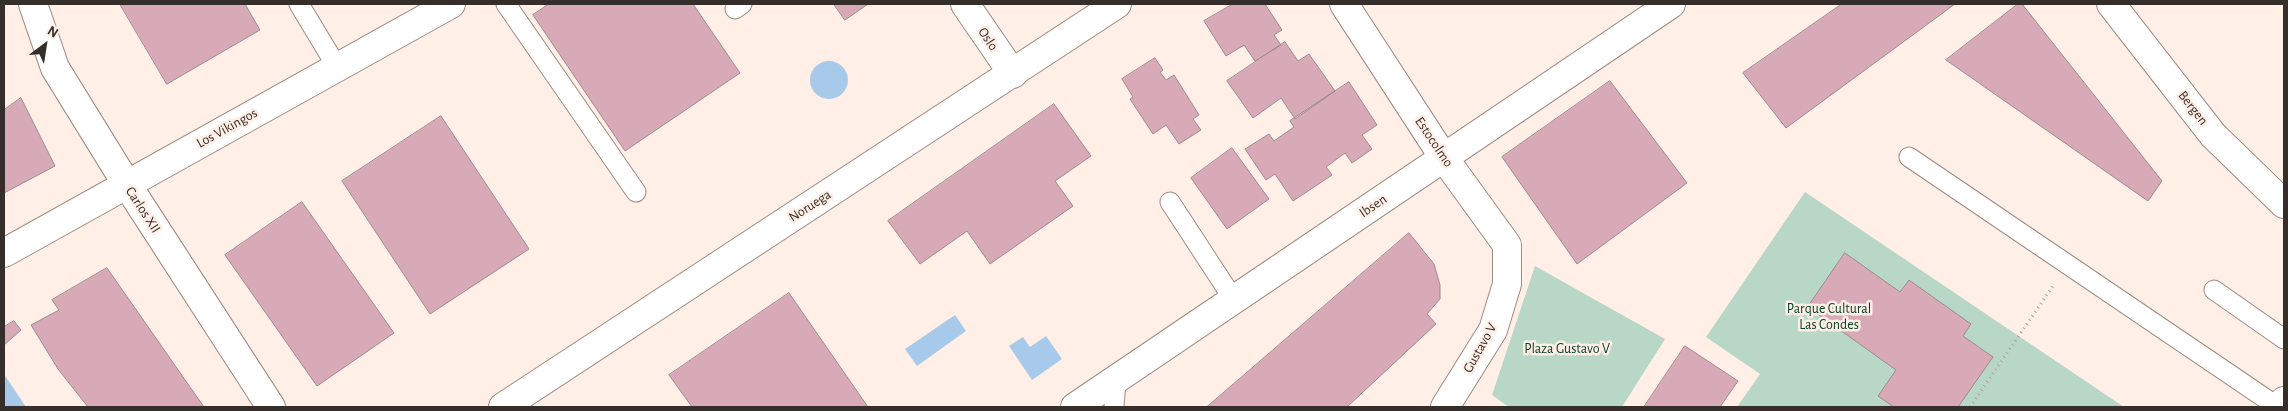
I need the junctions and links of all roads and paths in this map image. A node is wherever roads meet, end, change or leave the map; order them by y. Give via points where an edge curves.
1 (32, 4) edge
2 (299, 4) edge
3 (452, 4) edge
4 (506, 4) edge
5 (965, 4) edge
6 (1117, 4) edge
7 (1344, 4) edge
8 (1671, 4) edge
9 (2111, 4) edge
10 (337, 67) junction
11 (1013, 74) junction
12 (1908, 157) dead end
13 (1444, 158) junction
14 (126, 184) junction
15 (636, 192) dead end
16 (1170, 202) dead end
17 (2284, 204) edge
18 (4, 253) edge
19 (2068, 265) junction
20 (1506, 284) joint
21 (2214, 290) dead end
22 (1234, 300) junction
23 (2284, 339) edge
24 (1116, 380) junction
25 (2284, 401) edge
26 (272, 407) edge
27 (503, 407) edge
28 (1075, 407) edge
29 (1114, 407) edge
30 (1445, 407) edge
31 (1970, 407) edge
32 (2278, 407) edge

1 - 14 street, Carlos XII via 55,68
2 - 10 lane
3 - 10 street, Los Vikingos
4 - 15 lane
5 - 11 street, Oslo
6 - 11 street, Noruega
7 - 13 street, Estocolmo
8 - 13 street, Ibsen
9 - 17 street, Bergen via 2213,135
10 - 14 street, Los Vikingos
11 - 27 street, Noruega
12 - 19 lane
13 - 20 street, Estocolmo via 1508,245
13 - 22 street, Ibsen
14 - 18 street, Los Vikingos
14 - 26 street, Carlos XII
16 - 22 lane
19 - 31 path
19 - 32 lane
20 - 30 street, Gustavo V via 1493,330
21 - 23 lane
22 - 24 street, Ibsen
24 - 28 street, Ibsen
24 - 29 lane
25 - 32 street

